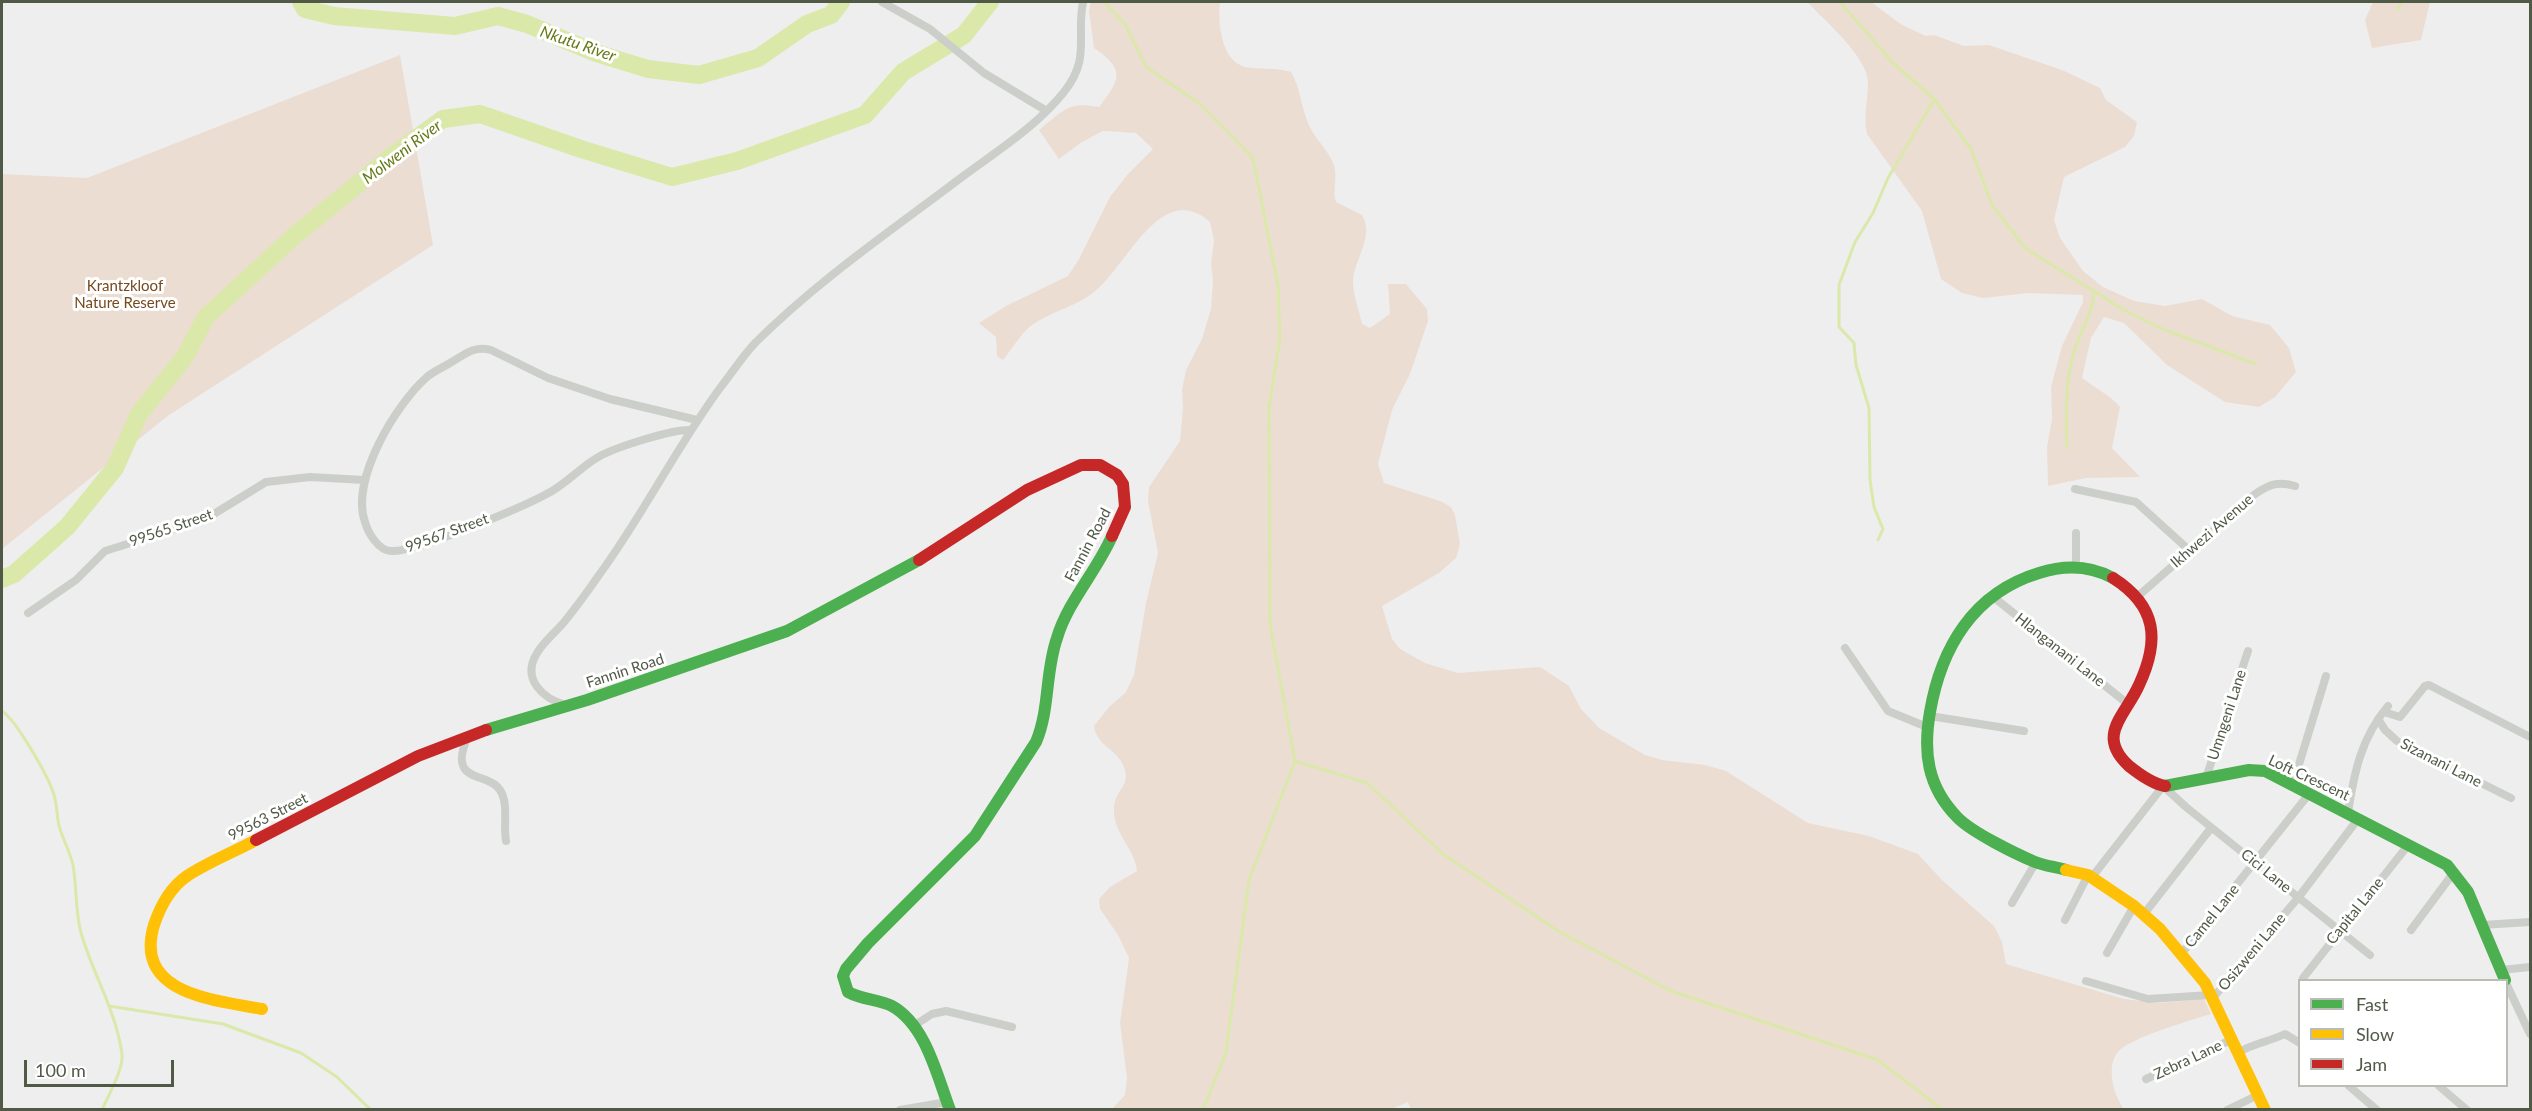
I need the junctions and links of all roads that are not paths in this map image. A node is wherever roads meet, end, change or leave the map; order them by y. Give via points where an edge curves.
1 (882, 2) edge
2 (1083, 2) edge
3 (1045, 110) junction
4 (697, 420) junction
5 (691, 430) junction
6 (364, 480) junction
7 (2295, 486) dead end
8 (2075, 489) dead end
9 (2076, 533) dead end
10 (2189, 550) junction
11 (2076, 566) junction
12 (1992, 596) junction
13 (2137, 597) junction
14 (28, 613) dead end
15 (1845, 648) dead end
16 (2248, 651) dead end
17 (2326, 676) dead end
18 (2128, 704) junction
19 (568, 705) junction
20 (2383, 712) junction
21 (1928, 722) junction
22 (2024, 731) dead end
23 (468, 736) junction
24 (2530, 737) edge
25 (2206, 778) junction
26 (2293, 784) junction
27 (2163, 786) junction
28 (2309, 794) junction
29 (2511, 798) dead end
30 (2353, 816) junction
31 (2211, 828) junction
32 (507, 841) dead end
33 (2409, 844) junction
34 (2036, 862) junction
35 (2254, 862) junction
36 (2454, 872) junction
37 (2090, 876) junction
38 (2298, 898) junction
39 (2012, 903) dead end
40 (2139, 910) junction
41 (2065, 920) dead end
42 (2530, 922) edge
43 (2482, 925) junction
44 (2411, 930) dead end
45 (2339, 932) junction
46 (2107, 953) dead end
47 (2182, 953) junction
48 (2370, 955) dead end
49 (2530, 967) edge
50 (2303, 978) dead end
51 (2504, 978) edge
52 (2086, 981) dead end
53 (2508, 984) edge
54 (2211, 997) junction
55 (262, 1009) dead end
56 (2526, 1012) edge
57 (915, 1025) junction
58 (1012, 1027) dead end
59 (2530, 1034) edge
60 (2230, 1040) junction
61 (2298, 1042) edge
62 (2237, 1053) junction
63 (2146, 1079) dead end
64 (2350, 1087) edge
65 (2440, 1087) edge
66 (2258, 1095) junction
67 (948, 1106) edge
68 (900, 1110) edge
69 (2227, 1110) edge
70 (2265, 1110) edge
71 (2377, 1110) edge
72 (2467, 1110) edge

1 - 3 street
2 - 3 street via 1081,58 1072,80
3 - 4 street via 1016,137 835,272 755,344
4 - 5 street
4 - 6 street, 99567 Street via 610,399 548,378 491,350 474,349 426,378 414,391 388,429
5 - 6 street, 99567 Street via 676,431 600,456 551,492 468,528 393,552 382,549 364,522
5 - 19 street via 634,524 533,660 534,676 542,694
6 - 14 street, 99565 Street via 310,477 266,482 204,520 105,550 76,580
7 - 10 street, Ikhwezi Avenue via 2280,482 2265,487
8 - 10 street via 2136,502
9 - 11 street
10 - 13 street, Ikhwezi Avenue
11 - 12 street via 2034,575
11 - 13 street via 2104,573
12 - 18 street, Hlanganani Lane
12 - 21 street via 1940,662
13 - 18 street via 2147,612 2153,634 2139,686
15 - 21 street via 1888,711
16 - 25 street, Umngeni Lane
17 - 26 street
18 - 27 street via 2114,729 2116,751 2124,761
19 - 23 street, 99563 Street
19 - 57 street, Fannin Road via 787,631 905,569 1027,490 1067,470 1100,465 1118,475 1125,507 1057,636 1049,667 1043,725 1036,742 975,836 868,944 843,976 848,992 900,1010
20 - 24 street via 2400,717 2429,686
20 - 29 street, Sizanani Lane via 2385,730 2397,741
20 - 30 street via 2360,752
21 - 22 street
21 - 34 street via 1925,755 1932,782 1957,818
23 - 32 street via 463,752 465,767 471,775 501,790
23 - 55 street, 99563 Street via 418,756 204,866 177,884 154,924 154,964 168,982 194,996
25 - 26 street, Loft Crescent via 2256,770
25 - 27 street, Loft Crescent
26 - 28 street, Loft Crescent
27 - 31 street, Cici Lane
27 - 37 street
28 - 30 street, Loft Crescent
28 - 35 street, Camel Lane
30 - 33 street, Loft Crescent
30 - 38 street, Osizweni Lane
31 - 35 street, Cici Lane
31 - 40 street
33 - 36 street, Loft Crescent
33 - 45 street, Capital Lane
34 - 37 street
34 - 39 street
35 - 38 street, Cici Lane
35 - 47 street, Camel Lane
36 - 43 street, Loft Crescent via 2468,892
36 - 44 street
37 - 40 street
37 - 41 street
38 - 45 street, Cici Lane
38 - 54 street, Osizweni Lane
40 - 46 street
40 - 47 street
42 - 43 street
43 - 51 street, Loft Crescent
45 - 48 street, Cici Lane
45 - 50 street, Capital Lane
47 - 54 street
49 - 51 street
52 - 54 street via 2148,999
53 - 56 street, Loft Crescent
54 - 60 street
56 - 59 street, Loft Crescent
57 - 58 street via 932,1014 946,1011
57 - 67 street, Fannin Road
60 - 62 street
60 - 63 street, Zebra Lane
61 - 62 street via 2285,1034 2254,1043
62 - 66 street
64 - 71 street
65 - 72 street
66 - 69 street
66 - 70 street
67 - 68 street

